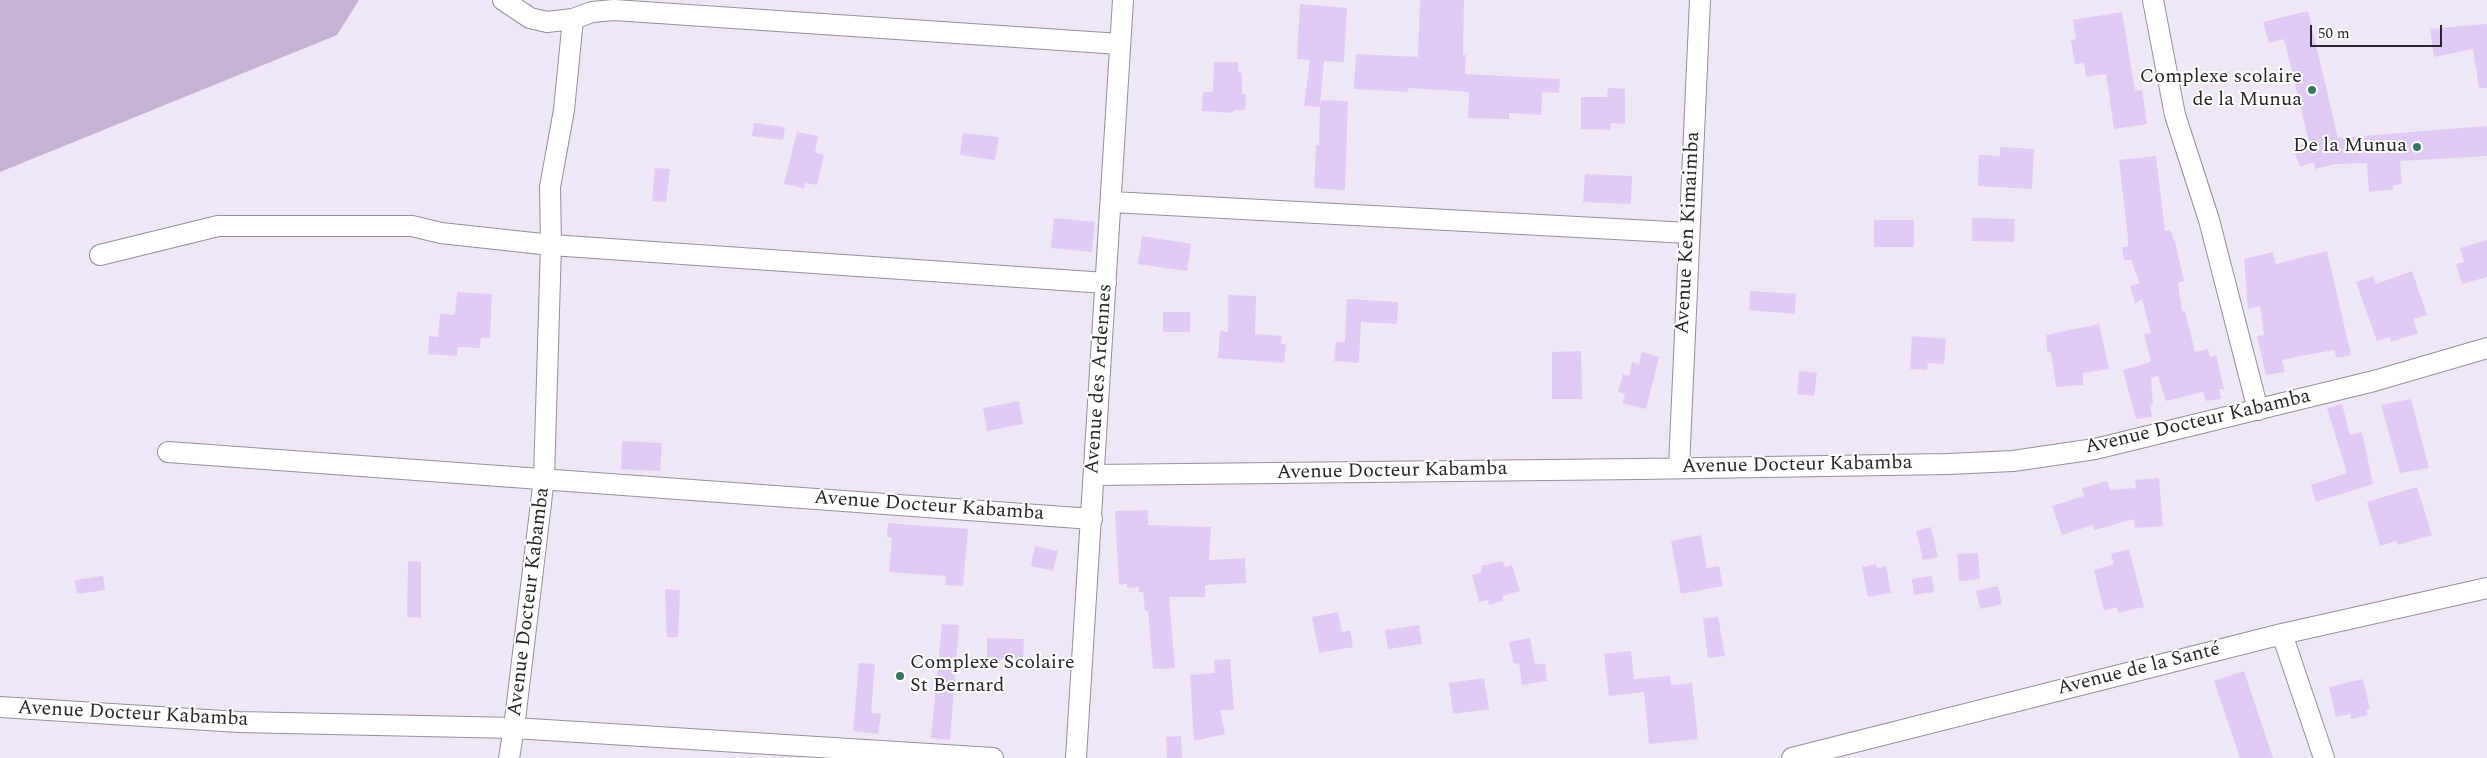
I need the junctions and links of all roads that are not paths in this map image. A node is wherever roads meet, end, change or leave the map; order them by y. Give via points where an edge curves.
1 (503, 0) edge
2 (1123, 0) edge
3 (1700, 0) edge
4 (2152, 0) edge
5 (573, 20) junction
6 (1120, 44) junction
7 (1112, 202) junction
8 (1689, 233) junction
9 (551, 245) junction
10 (100, 255) dead end
11 (1106, 283) junction
12 (2487, 348) edge
13 (2258, 410) junction
14 (168, 452) dead end
15 (1679, 467) junction
16 (1094, 475) junction
17 (544, 478) junction
18 (1092, 519) junction
19 (2487, 588) edge
20 (2282, 634) junction
21 (0, 707) edge
22 (514, 728) junction
23 (509, 758) edge
24 (993, 758) edge
25 (1076, 758) edge
26 (1792, 758) edge
27 (2324, 758) edge

1 - 5 street via 530,18 548,22
2 - 6 street, Avenue des Ardennes
3 - 8 street, Avenue Ken Kimaimba
4 - 13 street via 2175,115 2209,220
5 - 6 street via 592,12 614,10
5 - 9 street via 564,110 550,187
6 - 7 street, Avenue des Ardennes
7 - 8 street
7 - 11 street, Avenue des Ardennes
8 - 15 street, Avenue Ken Kimaimba
9 - 10 street via 441,233 412,226 243,225 194,231
9 - 11 street
9 - 17 street
11 - 16 street, Avenue des Ardennes
12 - 13 street, Avenue Docteur Kabamba
13 - 15 street, Avenue Docteur Kabamba via 2095,449 2013,461
14 - 17 street
15 - 16 street, Avenue Docteur Kabamba
16 - 18 street, Avenue des Ardennes
17 - 18 street, Avenue Docteur Kabamba
17 - 22 street, Avenue Docteur Kabamba
18 - 25 street, Avenue des Ardennes
19 - 20 street, Avenue de la Santé
20 - 26 street, Avenue de la Santé
20 - 27 street
21 - 22 street, Avenue Docteur Kabamba via 240,722
22 - 23 street
22 - 24 street

